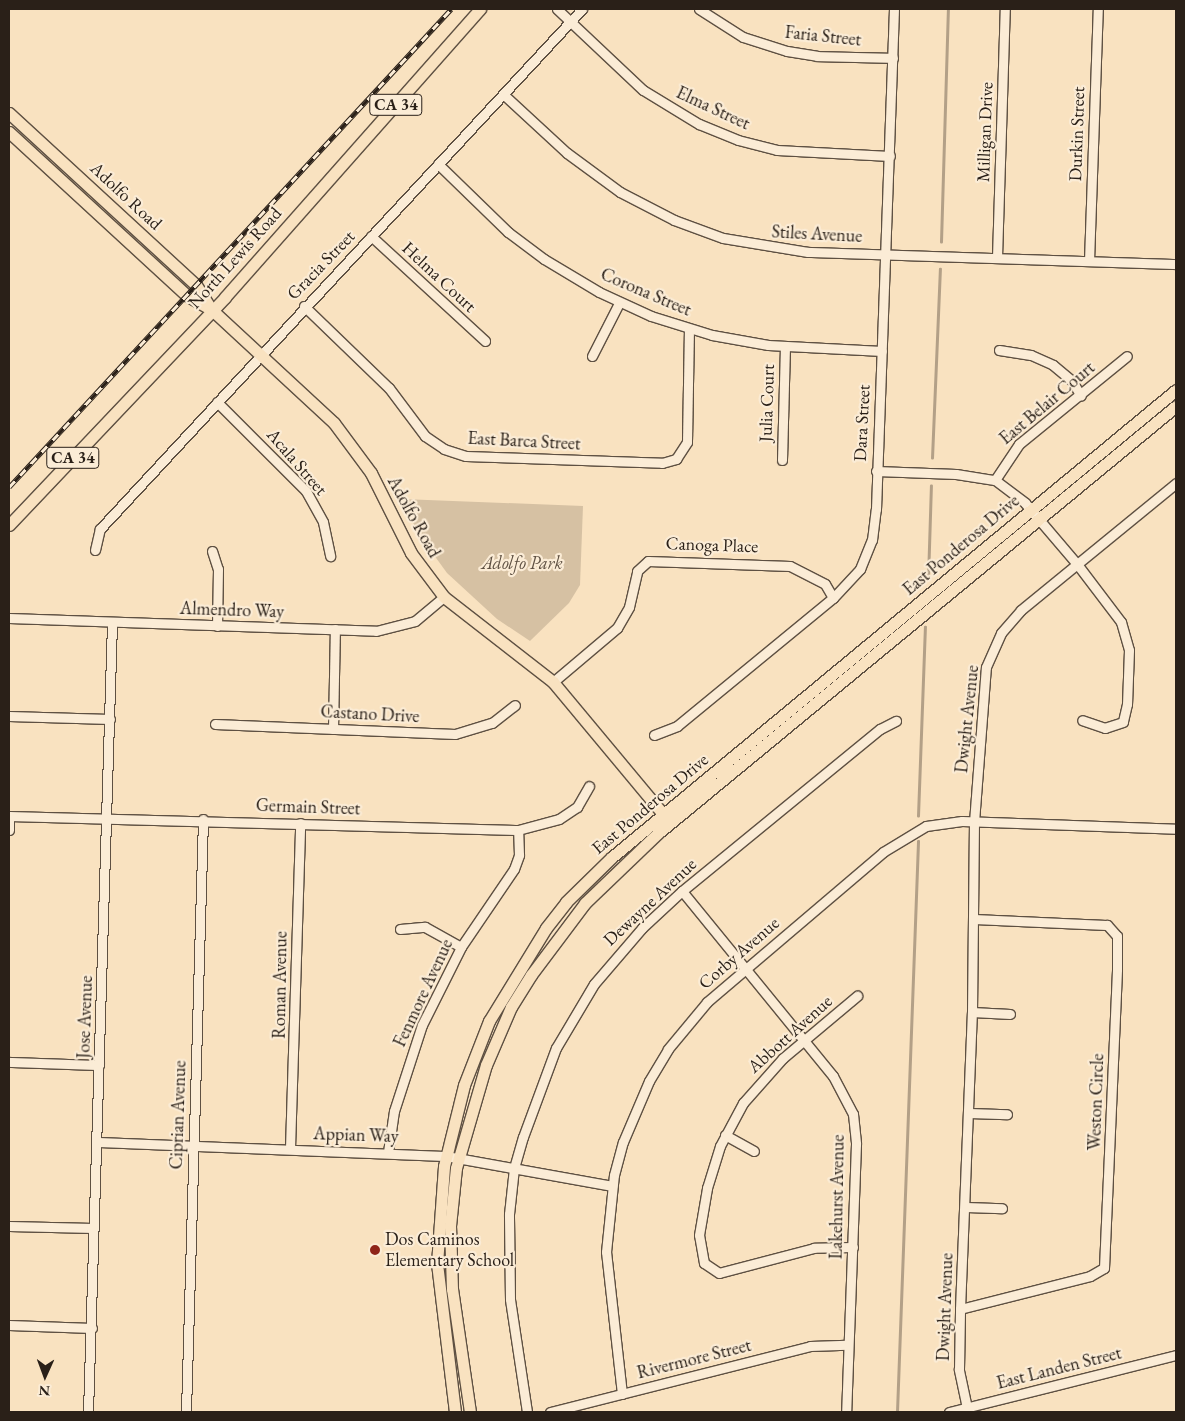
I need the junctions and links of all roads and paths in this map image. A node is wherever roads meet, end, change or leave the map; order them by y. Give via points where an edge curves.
1 (480, 9) edge
2 (557, 9) edge
3 (582, 9) edge
4 (699, 9) edge
5 (894, 9) edge
6 (1004, 9) edge
7 (1098, 9) edge
8 (570, 22) junction
9 (893, 58) junction
10 (503, 94) junction
11 (9, 113) edge
12 (9, 132) edge
13 (890, 156) junction
14 (438, 164) junction
15 (371, 236) junction
16 (886, 253) junction
17 (997, 257) junction
18 (1089, 261) junction
19 (1176, 264) edge
20 (620, 303) junction
21 (304, 306) junction
22 (212, 310) junction
23 (689, 329) junction
24 (485, 341) dead end
25 (785, 347) junction
26 (999, 350) dead end
27 (882, 351) junction
28 (260, 354) junction
29 (592, 356) dead end
30 (1128, 356) dead end
31 (1176, 390) edge
32 (1081, 396) junction
33 (217, 402) junction
34 (1176, 406) edge
35 (782, 460) dead end
36 (876, 472) junction
37 (994, 480) junction
38 (1176, 482) edge
39 (1031, 510) junction
40 (1039, 519) junction
41 (9, 524) edge
42 (95, 550) dead end
43 (212, 551) dead end
44 (330, 556) dead end
45 (1078, 564) junction
46 (444, 596) junction
47 (832, 598) junction
48 (9, 618) edge
49 (112, 622) junction
50 (217, 626) junction
51 (335, 629) junction
52 (553, 682) junction
53 (515, 705) dead end
54 (9, 716) edge
55 (110, 719) junction
56 (1082, 720) dead end
57 (896, 721) dead end
58 (215, 724) dead end
59 (333, 729) junction
60 (654, 735) dead end
61 (590, 786) dead end
62 (9, 816) edge
63 (107, 816) junction
64 (667, 818) junction
65 (203, 819) junction
66 (974, 822) junction
67 (300, 823) junction
68 (1176, 829) edge
69 (9, 830) edge
70 (518, 830) junction
71 (682, 890) junction
72 (973, 919) junction
73 (400, 929) dead end
74 (461, 948) junction
75 (744, 967) junction
76 (856, 996) dead end
77 (972, 1012) junction
78 (1010, 1014) dead end
79 (805, 1040) junction
80 (9, 1062) edge
81 (99, 1065) junction
82 (969, 1112) junction
83 (1007, 1114) dead end
84 (725, 1134) junction
85 (97, 1142) junction
86 (192, 1145) junction
87 (290, 1148) junction
88 (388, 1152) junction
89 (754, 1152) dead end
90 (452, 1157) junction
91 (514, 1168) junction
92 (612, 1186) junction
93 (966, 1207) junction
94 (1002, 1208) dead end
95 (9, 1226) edge
96 (93, 1228) junction
97 (853, 1247) junction
98 (960, 1309) junction
99 (9, 1325) edge
100 (92, 1328) junction
101 (847, 1345) junction
102 (1176, 1355) edge
103 (622, 1394) junction
104 (967, 1408) junction
105 (88, 1412) edge
106 (186, 1412) edge
107 (455, 1412) edge
108 (470, 1412) edge
109 (527, 1412) edge
110 (550, 1412) edge
111 (846, 1412) edge
112 (949, 1412) edge

1 - 22 main road, North Lewis Road / CA 34
2 - 8 street, Elma Street
3 - 8 street, Gracia Street
4 - 9 street, Faria Street via 743,37 787,51 817,56
5 - 9 street, Dara Street
6 - 17 street, Milligan Drive
7 - 18 street, Durkin Street
8 - 10 street, Gracia Street
8 - 13 street, Elma Street via 643,90 684,116 723,134 794,153
9 - 13 street, Dara Street
10 - 14 street, Gracia Street
10 - 16 street, Stiles Avenue via 593,173 674,220 723,238 763,247 808,252
11 - 22 main road, Adolfo Road via 196,285
12 - 22 main road, Adolfo Road via 186,295
13 - 16 street, Dara Street
14 - 15 street, Gracia Street
14 - 20 street, Corona Street via 522,242 563,271
15 - 21 street, Gracia Street
15 - 24 street, Helma Court
16 - 17 street, Stiles Avenue
16 - 27 street, Dara Street
17 - 18 street, Stiles Avenue
18 - 19 street, Stiles Avenue
20 - 23 street, Corona Street
20 - 29 street
21 - 23 street, East Barca Street via 389,388 426,436 451,452 490,457 662,463 682,454 686,442
21 - 28 street, Gracia Street
22 - 28 main road, Adolfo Road
22 - 41 main road, North Lewis Road / CA 34
23 - 25 street, Corona Street
25 - 27 street, Corona Street
25 - 35 street, Julia Court
26 - 32 street via 1031,355 1053,365 1072,381
27 - 36 street, Dara Street
28 - 33 street, Gracia Street
28 - 46 main road, Adolfo Road via 317,406 350,442 371,473 401,537
30 - 32 street, East Belair Court
31 - 39 main road, East Ponderosa Drive
32 - 37 street, East Belair Court via 1020,444
33 - 42 street, Gracia Street via 100,528
33 - 44 street, Acala Street via 306,492 323,522
34 - 40 main road, East Ponderosa Drive
36 - 37 street via 956,474
36 - 47 street, Dara Street via 872,540 860,569
37 - 39 street via 1011,490
38 - 45 street, Dwight Avenue
39 - 40 street
39 - 64 main road, East Ponderosa Drive
40 - 45 street
40 - 64 main road, East Ponderosa Drive
43 - 50 street via 218,569
45 - 56 street via 1121,622 1129,650 1123,722 1105,728
45 - 66 street, Dwight Avenue via 1010,620 990,656 984,678
46 - 51 street, Almendro Way via 423,616 401,627 376,631
46 - 52 main road, Adolfo Road
47 - 52 street, Canoga Place via 829,588 821,580 790,566 648,561 637,571 629,608 618,628
47 - 60 street, Dara Street via 677,726
48 - 49 street, Almendro Way
49 - 50 street, Almendro Way
49 - 55 street, Jose Avenue
50 - 51 street, Almendro Way
51 - 59 street
52 - 64 main road, Adolfo Road
53 - 59 street, Castano Drive via 492,724 465,733
54 - 55 street
55 - 63 street, Jose Avenue
57 - 71 street, Dewayne Avenue via 880,729
58 - 59 street, Castano Drive
61 - 70 street, Germain Street via 577,808 559,819
62 - 63 street, Germain Street
62 - 69 street
63 - 65 street, Germain Street
63 - 81 street, Jose Avenue
64 - 90 main road, East Ponderosa Drive via 585,904 526,983 486,1066
65 - 67 street, Germain Street
65 - 86 street, Ciprian Avenue
66 - 68 street, Corby Avenue
66 - 72 street, Dwight Avenue
66 - 75 street, Corby Avenue via 926,826 896,843
67 - 70 street, Germain Street
67 - 87 street, Roman Avenue
70 - 74 street, Fenmore Avenue via 519,855 514,869
71 - 75 street, Lakehurst Avenue
71 - 91 street, Dewayne Avenue via 619,952 582,1002 544,1072
72 - 77 street, Dwight Avenue
72 - 98 street, Weston Circle via 1107,925 1117,936 1117,969 1104,1268 1090,1276
73 - 74 street via 425,927
74 - 88 street, Fenmore Avenue via 429,1010 410,1058 394,1111
75 - 79 street, Lakehurst Avenue
75 - 92 street, Corby Avenue via 691,1019 658,1065 625,1136
76 - 79 street, Abbott Avenue
77 - 78 street
77 - 82 street, Dwight Avenue
79 - 84 street, Abbott Avenue via 760,1081
79 - 97 street, Lakehurst Avenue via 843,1090 853,1114 856,1144
80 - 81 street
81 - 85 street, Jose Avenue
82 - 83 street
82 - 93 street, Dwight Avenue
84 - 89 street
84 - 97 street, Abbott Avenue via 703,1210 699,1246 706,1266 726,1273 814,1248
85 - 86 street, Appian Way
85 - 96 street, Jose Avenue
86 - 87 street, Appian Way
86 - 106 street, Ciprian Avenue
87 - 88 street, Appian Way
88 - 90 street, Appian Way
90 - 91 street, Appian Way
90 - 107 main road, East Ponderosa Drive via 438,1220 437,1264
90 - 108 main road, East Ponderosa Drive via 452,1289
91 - 92 street, Appian Way
91 - 109 street, Dewayne Avenue via 508,1275
92 - 103 street, Corby Avenue via 606,1228 607,1283
93 - 94 street
93 - 98 street, Dwight Avenue
95 - 96 street
96 - 100 street, Jose Avenue
97 - 101 street, Lakehurst Avenue
98 - 104 street, Dwight Avenue via 959,1369
99 - 100 street
100 - 105 street, Jose Avenue
101 - 103 street, Rivermore Street via 810,1346
101 - 111 street, Lakehurst Avenue
102 - 104 street, East Landen Street
103 - 110 street, Rivermore Street
104 - 112 street, East Landen Street

